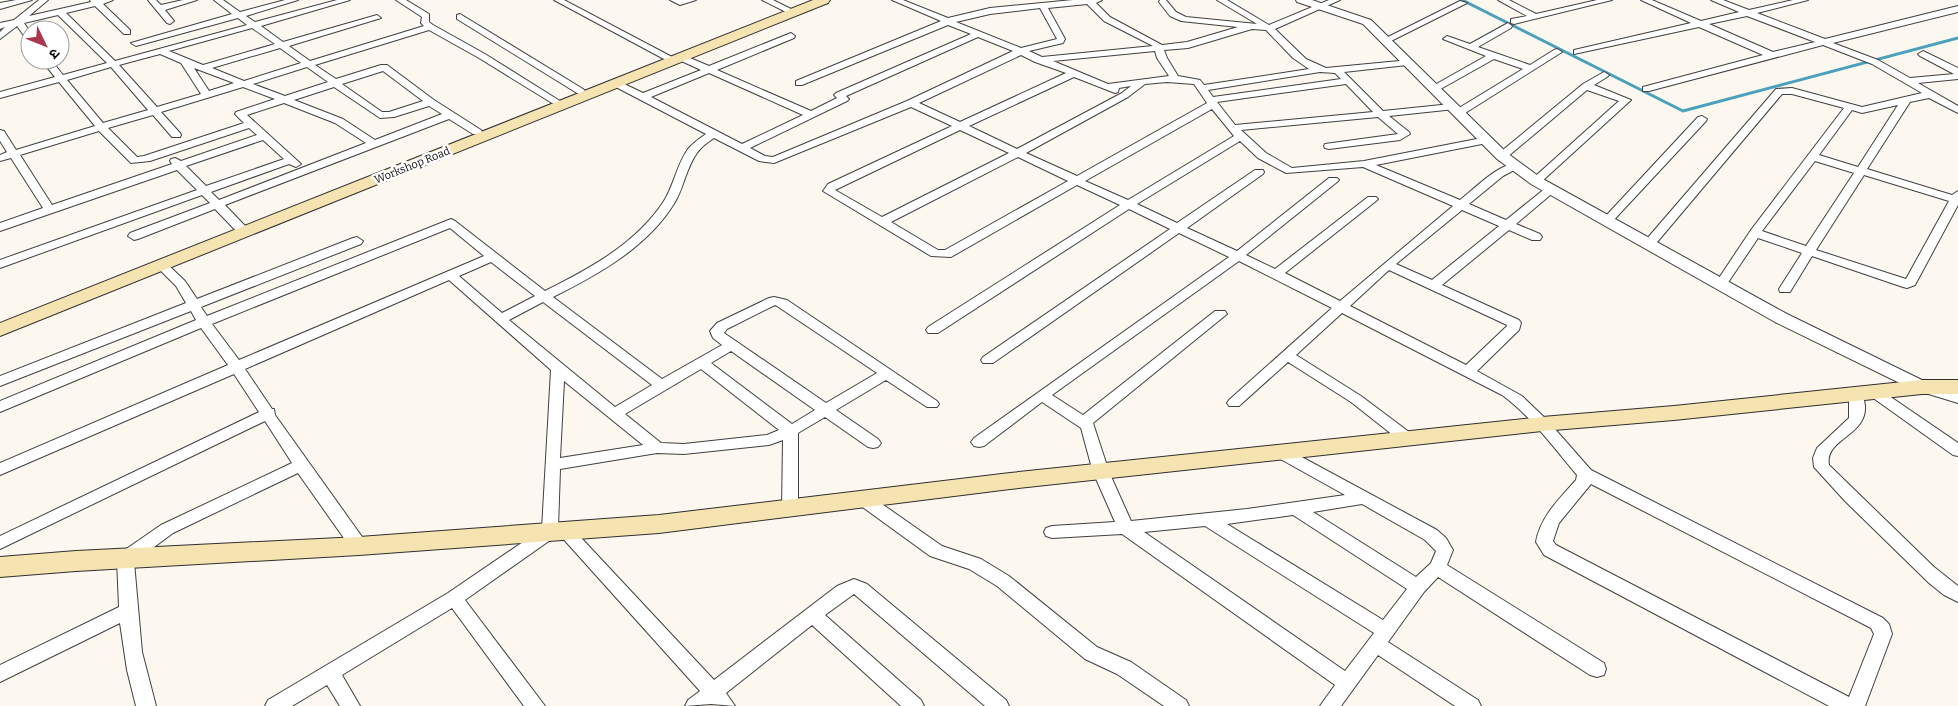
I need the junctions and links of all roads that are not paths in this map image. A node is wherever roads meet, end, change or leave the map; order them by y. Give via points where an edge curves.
1 (28, 0) edge
2 (44, 0) edge
3 (109, 0) edge
4 (152, 0) edge
5 (193, 0) edge
6 (218, 0) edge
7 (294, 0) edge
8 (346, 0) edge
9 (400, 0) edge
10 (558, 0) edge
11 (674, 0) edge
12 (692, 0) edge
13 (766, 0) edge
14 (810, 0) edge
15 (824, 0) edge
16 (896, 0) edge
17 (1092, 0) edge
18 (1222, 0) edge
19 (1301, 0) edge
20 (1336, 0) edge
21 (1502, 0) edge
22 (1608, 0) edge
23 (1645, 0) edge
24 (1715, 0) edge
25 (1799, 0) edge
26 (10, 2) edge
27 (96, 2) edge
28 (1163, 2) dead end
29 (1463, 3) dead end
30 (0, 6) edge
31 (1043, 6) junction
32 (1321, 7) junction
33 (161, 8) junction
34 (1958, 10) edge
35 (790, 11) junction
36 (60, 12) junction
37 (1747, 13) junction
38 (240, 14) junction
39 (1534, 16) junction
40 (460, 17) dead end
41 (377, 18) dead end
42 (170, 21) dead end
43 (19, 22) junction
44 (949, 22) junction
45 (1700, 23) junction
46 (256, 25) junction
47 (0, 26) edge
48 (430, 27) junction
49 (1249, 28) junction
50 (1269, 28) junction
51 (127, 32) dead end
52 (978, 34) junction
53 (0, 36) edge
54 (791, 36) dead end
55 (1447, 39) dead end
56 (1386, 40) junction
57 (136, 43) dead end
58 (1823, 43) junction
59 (282, 45) junction
60 (1471, 47) junction
61 (1160, 48) junction
62 (160, 51) junction
63 (1019, 52) junction
64 (1558, 52) dead end
65 (1577, 52) dead end
66 (1923, 54) dead end
67 (1494, 55) junction
68 (1772, 55) junction
69 (674, 57) junction
70 (1037, 60) junction
71 (185, 61) junction
72 (1407, 62) junction
73 (113, 64) junction
74 (308, 64) junction
75 (205, 67) junction
76 (1530, 68) junction
77 (53, 70) edge
78 (709, 70) junction
79 (1319, 70) junction
80 (1337, 70) junction
81 (1958, 72) edge
82 (1072, 74) junction
83 (1604, 75) dead end
84 (1958, 76) edge
85 (1175, 78) junction
86 (60, 79) junction
87 (1347, 81) junction
88 (1909, 81) junction
89 (336, 82) junction
90 (615, 83) junction
91 (799, 83) dead end
92 (1141, 83) junction
93 (243, 85) junction
94 (1586, 86) junction
95 (1107, 87) junction
96 (1201, 88) junction
97 (1434, 89) junction
98 (1646, 89) dead end
99 (580, 91) junction
100 (1932, 94) junction
101 (0, 95) edge
102 (1125, 95) junction
103 (207, 96) junction
104 (643, 97) junction
105 (282, 99) junction
106 (1907, 99) junction
107 (555, 101) junction
108 (430, 102) junction
109 (1212, 102) junction
110 (911, 103) junction
111 (1956, 107) edge
112 (1849, 108) junction
113 (1455, 110) junction
114 (154, 112) junction
115 (450, 115) junction
116 (1382, 115) junction
117 (811, 116) junction
118 (1702, 119) dead end
119 (251, 124) junction
120 (960, 126) junction
121 (101, 128) junction
122 (477, 132) junction
123 (1238, 132) junction
124 (0, 133) edge
125 (713, 133) junction
126 (176, 135) dead end
127 (264, 136) junction
128 (1487, 140) junction
129 (374, 144) junction
130 (1329, 146) dead end
131 (742, 148) junction
132 (166, 153) junction
133 (1017, 153) junction
134 (12, 154) junction
135 (1502, 156) junction
136 (1814, 157) junction
137 (0, 158) edge
138 (290, 160) junction
139 (1364, 164) junction
140 (179, 165) junction
141 (1514, 166) junction
142 (304, 171) junction
143 (1862, 171) junction
144 (1259, 172) dead end
145 (1076, 180) junction
146 (1333, 180) dead end
147 (1536, 181) junction
148 (1551, 189) junction
149 (204, 191) junction
150 (1957, 197) edge
151 (1372, 199) dead end
152 (217, 205) junction
153 (1128, 205) junction
154 (1460, 205) junction
155 (50, 210) junction
156 (1607, 220) junction
157 (884, 221) junction
158 (1508, 226) junction
159 (0, 227) edge
160 (1179, 228) junction
161 (241, 229) junction
162 (1755, 233) junction
163 (134, 236) dead end
164 (1536, 237) dead end
165 (356, 241) dead end
166 (1648, 244) junction
167 (1809, 252) junction
168 (492, 256) junction
169 (1237, 257) junction
170 (0, 264) edge
171 (1388, 264) junction
172 (161, 265) junction
173 (1276, 274) junction
174 (450, 275) junction
175 (1721, 284) junction
176 (1433, 286) junction
177 (1785, 289) dead end
178 (546, 296) junction
179 (194, 303) junction
180 (1342, 306) junction
181 (1220, 314) dead end
182 (500, 319) junction
183 (0, 321) edge
184 (204, 322) junction
185 (0, 330) edge
186 (934, 330) dead end
187 (732, 345) junction
188 (1286, 355) junction
189 (988, 360) dead end
190 (702, 363) junction
191 (236, 366) junction
192 (558, 369) junction
193 (1468, 372) junction
194 (886, 374) junction
195 (0, 380) edge
196 (662, 386) junction
197 (1922, 387) junction
198 (1958, 387) edge
199 (1865, 393) junction
200 (1042, 395) junction
201 (1958, 398) edge
202 (1234, 403) dead end
203 (932, 404) dead end
204 (0, 407) edge
205 (824, 411) junction
206 (269, 413) junction
207 (614, 414) junction
208 (1084, 422) junction
209 (1542, 424) junction
210 (791, 431) junction
211 (1408, 439) junction
212 (979, 442) dead end
213 (872, 443) dead end
214 (657, 448) junction
215 (1958, 451) edge
216 (1280, 452) junction
217 (301, 465) junction
218 (552, 465) junction
219 (0, 469) edge
220 (1101, 472) junction
221 (1585, 474) junction
222 (1363, 498) junction
223 (864, 499) junction
224 (790, 508) junction
225 (1297, 510) junction
226 (1208, 520) junction
227 (1126, 528) junction
228 (558, 532) junction
229 (1052, 532) dead end
230 (0, 543) edge
231 (358, 546) junction
232 (125, 559) junction
233 (0, 567) edge
234 (1436, 567) junction
235 (1418, 587) junction
236 (1958, 595) edge
237 (454, 598) junction
238 (128, 611) junction
239 (814, 616) junction
240 (1381, 638) junction
241 (1598, 669) dead end
242 (330, 673) junction
243 (0, 674) edge
244 (1346, 682) junction
245 (712, 692) junction
246 (143, 705) edge
247 (275, 706) edge
248 (350, 706) edge
249 (535, 706) edge
250 (695, 706) edge
251 (725, 706) edge
252 (914, 706) edge
253 (999, 706) edge
254 (1178, 706) edge
255 (1330, 706) edge
256 (1471, 706) edge
257 (1848, 706) edge
258 (1855, 706) edge

1 - 26 street
2 - 43 street
3 - 27 street
4 - 33 street
5 - 33 street
6 - 38 street
7 - 38 street
8 - 46 street
9 - 48 street via 426,16 425,23
10 - 69 street
11 - 12 street
13 - 35 street
14 - 35 main road, Workshop Road
15 - 35 main road, Workshop Road
16 - 44 street
17 - 31 street
17 - 61 street via 1107,19
18 - 50 street
19 - 32 street
20 - 32 street
21 - 39 street
22 - 39 street
23 - 45 street
24 - 37 street
25 - 37 street
26 - 30 street
27 - 36 street
27 - 51 street
28 - 49 street via 1173,14 1184,19
29 - 56 street
31 - 44 street via 972,14
31 - 63 street via 1061,40
32 - 50 street
32 - 56 street via 1361,19
33 - 42 street
34 - 58 street
35 - 69 main road, Workshop Road
36 - 43 street
36 - 73 street
37 - 45 street
37 - 58 street
38 - 46 street
38 - 57 street
39 - 60 street via 1511,23
40 - 99 street
41 - 59 street
43 - 47 street
43 - 53 street
44 - 52 street
44 - 91 street
45 - 65 street
45 - 68 street
46 - 59 street
46 - 62 street
48 - 74 street
48 - 107 street
49 - 50 street
49 - 61 street via 1198,43
50 - 79 street via 1305,64
52 - 63 street
52 - 117 street via 839,95 844,99
54 - 78 street
55 - 60 street
56 - 72 street
58 - 68 street
58 - 88 street via 1871,61
59 - 74 street
59 - 75 street
60 - 67 street
61 - 70 street
61 - 85 street via 1162,58
62 - 71 street
62 - 73 street
63 - 70 street
63 - 110 street
64 - 76 street
66 - 81 street
67 - 76 street
67 - 97 street
68 - 98 street
69 - 78 street
69 - 90 main road, Workshop Road
69 - 99 main road, Workshop Road
70 - 82 street
71 - 75 street
71 - 103 street
72 - 80 street
72 - 97 street
73 - 86 street
73 - 114 street
74 - 89 street
74 - 93 street
75 - 93 street
76 - 113 street
77 - 86 street
78 - 104 street
78 - 117 street
79 - 80 street
79 - 96 street
80 - 87 street
82 - 95 street
82 - 120 street
83 - 94 street
84 - 88 street
85 - 92 street
85 - 96 street via 1193,80
86 - 101 street
86 - 121 street
87 - 109 street
87 - 116 street
88 - 100 street
89 - 105 street
89 - 108 street via 384,116
89 - 108 street via 384,67
90 - 104 street
90 - 161 main road, Workshop Road
92 - 95 street
92 - 102 street
93 - 103 street
93 - 105 street
94 - 135 street
94 - 147 street via 1626,100
95 - 102 street
96 - 109 street
97 - 113 street
99 - 107 main road, Workshop Road
100 - 106 street
100 - 111 street
102 - 133 street
103 - 114 street
104 - 125 street
105 - 119 street via 240,114
105 - 129 street via 339,121
106 - 112 street via 1868,110
106 - 143 street
107 - 122 main road, Workshop Road
108 - 115 street
109 - 123 street
109 - 145 street
110 - 120 street
110 - 131 street via 774,160 762,159
112 - 136 street
112 - 166 street via 1792,91 1779,91
113 - 116 street
113 - 128 street
114 - 121 street
114 - 126 street
115 - 122 street
115 - 129 street
116 - 123 street
116 - 130 street via 1403,131 1403,136
117 - 131 street
118 - 156 street
119 - 127 street
119 - 132 street
120 - 133 street
120 - 157 street via 829,189 832,194
121 - 132 street via 135,161
121 - 134 street
122 - 161 main road, Workshop Road
123 - 139 street via 1265,156 1290,171
123 - 153 street
124 - 134 street
125 - 131 street
125 - 178 street via 693,150 670,201 650,227 592,273
127 - 138 street
127 - 140 street
128 - 135 street
128 - 139 street
129 - 142 street
132 - 140 street
133 - 145 street
133 - 157 street
134 - 137 street
134 - 155 street
135 - 141 street
136 - 143 street
136 - 162 street
138 - 142 street
138 - 149 street
139 - 154 street
140 - 149 street
140 - 155 street
141 - 147 street
141 - 154 street
142 - 152 street
143 - 150 street
143 - 167 street
144 - 160 street
145 - 153 street
145 - 157 street via 947,254 935,252
146 - 169 street
147 - 148 street
148 - 156 street
148 - 158 street
149 - 152 street
149 - 170 street
150 - 167 street via 1907,284
151 - 173 street
152 - 161 street
152 - 163 street
153 - 160 street
153 - 186 street
154 - 158 street
154 - 171 street
155 - 159 street
156 - 166 street
158 - 164 street
158 - 176 street
160 - 169 street
160 - 189 street
161 - 172 main road, Workshop Road
161 - 183 main road, Workshop Road
162 - 167 street
162 - 175 street
165 - 179 street
166 - 175 street
167 - 177 street
168 - 174 street
168 - 178 street
168 - 184 street via 451,223
169 - 173 street
169 - 200 street
171 - 176 street
171 - 180 street
172 - 179 street via 181,284
172 - 185 main road, Workshop Road
173 - 180 street
174 - 182 street
174 - 191 street
175 - 197 street via 1781,318
176 - 193 street via 1514,324
178 - 182 street
178 - 196 street
179 - 184 street
179 - 195 street
180 - 188 street
180 - 193 street
181 - 208 street
182 - 192 street
184 - 191 street
184 - 204 street
187 - 190 street
187 - 194 street via 717,331 774,301 782,303
187 - 205 street
188 - 202 street
188 - 211 street via 1356,398
190 - 196 street
190 - 210 street
191 - 206 street
191 - 219 street
192 - 207 street
192 - 218 street
193 - 209 street via 1517,399
194 - 203 street
194 - 205 street
196 - 207 street
197 - 198 main road
197 - 199 main road
197 - 201 street
199 - 209 main road
199 - 215 street
199 - 236 street via 1855,421 1822,450 1819,459 1822,467 1933,576
200 - 208 street
200 - 212 street
205 - 210 street
205 - 213 street
206 - 217 street
206 - 230 street
207 - 214 street
208 - 220 street
209 - 211 main road
209 - 221 street
210 - 214 street via 769,440
210 - 224 street
211 - 216 main road
214 - 218 street
216 - 220 main road
216 - 222 street
217 - 231 street
217 - 232 street via 167,529
218 - 228 street
220 - 223 main road
220 - 227 street
221 - 257 street via 1584,482 1544,537 1550,550
221 - 258 street via 1877,623 1883,634
222 - 225 street
222 - 234 street via 1440,543 1445,550
223 - 224 main road
223 - 254 street via 936,551 988,571 1091,653 1124,668
224 - 228 main road
225 - 226 street
225 - 235 street
226 - 227 street
226 - 240 street
227 - 229 street
227 - 244 street
228 - 231 main road
228 - 237 street
228 - 245 street
231 - 232 main road
232 - 233 main road
232 - 238 street
234 - 235 street
234 - 241 street
235 - 240 street
237 - 242 street
237 - 249 street
238 - 243 street
238 - 246 street
239 - 245 street
239 - 252 street
239 - 253 street via 844,591 854,586 861,589
240 - 244 street
240 - 256 street
242 - 247 street
242 - 248 street
244 - 255 street
245 - 250 street
245 - 251 street

